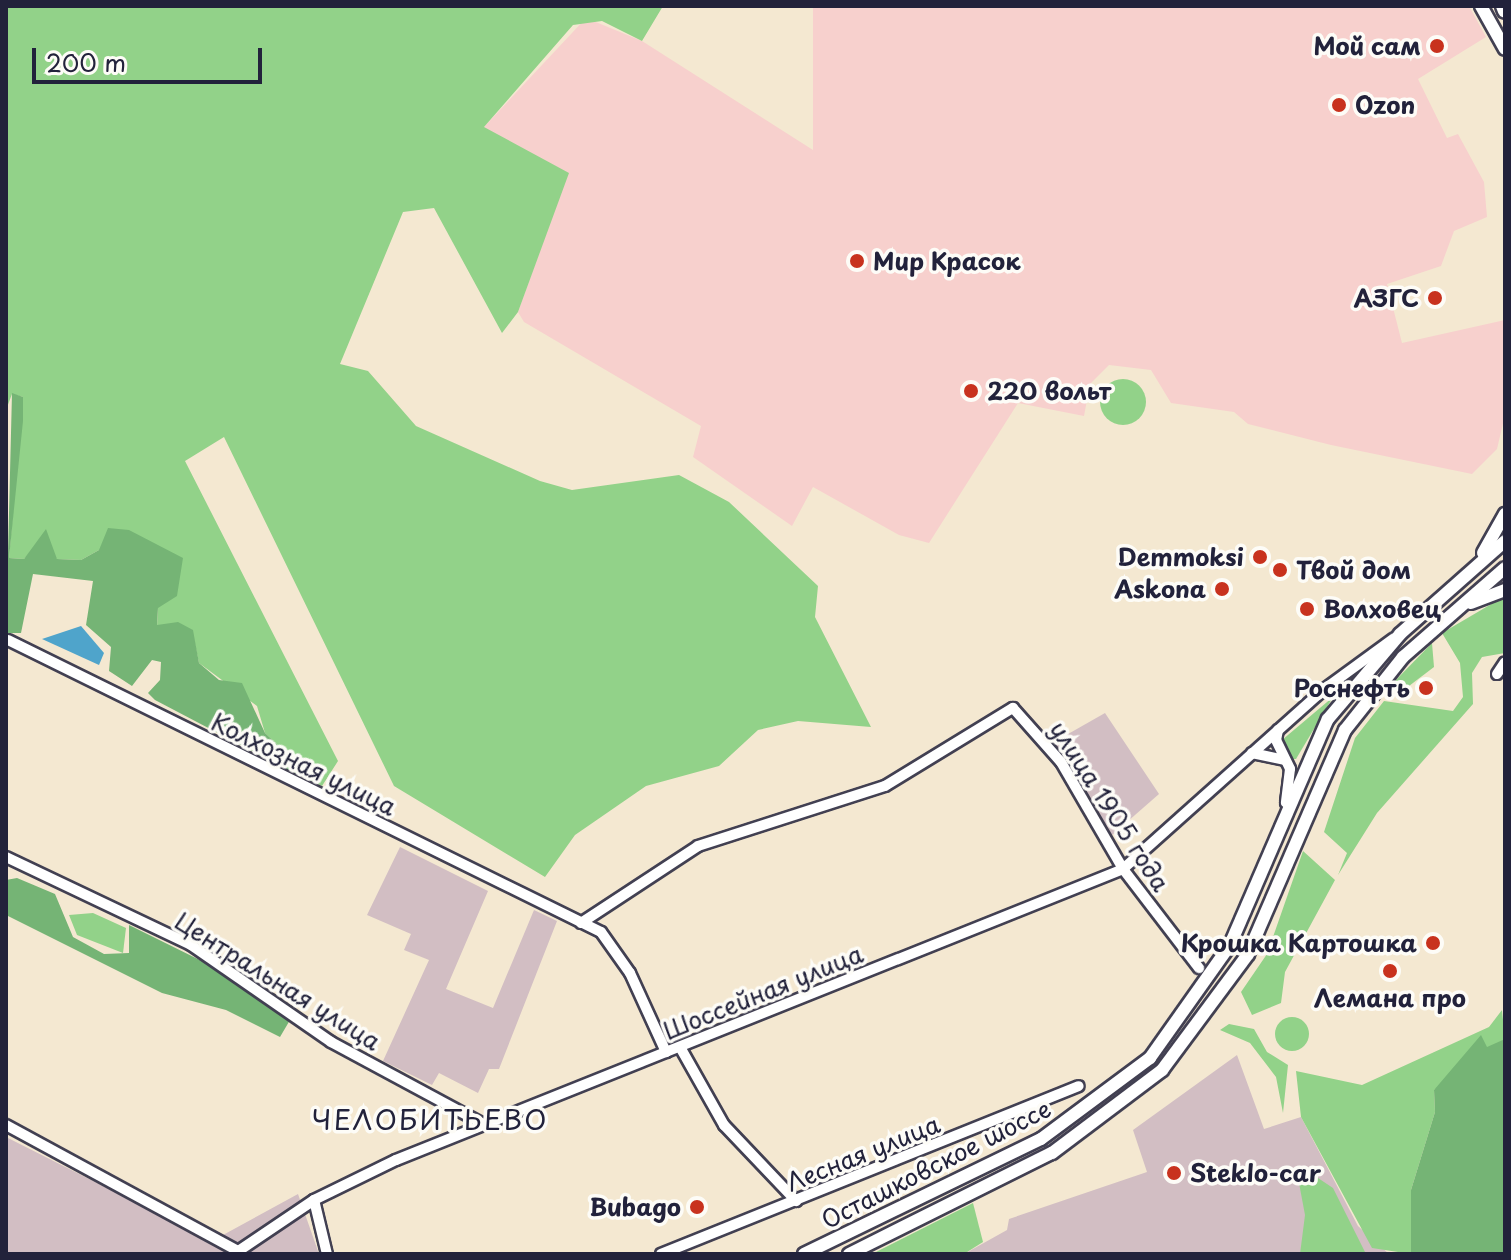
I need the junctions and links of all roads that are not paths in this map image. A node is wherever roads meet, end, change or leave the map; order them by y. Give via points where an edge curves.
1 (1481, 6) edge
2 (1505, 49) edge
3 (1505, 514) edge
4 (1505, 541) edge
5 (1505, 568) edge
6 (1460, 579) junction
7 (1505, 584) edge
8 (1505, 590) edge
9 (1478, 599) junction
10 (1441, 620) junction
11 (1400, 634) junction
12 (8, 640) dead end
13 (1505, 662) edge
14 (1497, 674) dead end
15 (1279, 728) junction
16 (1252, 753) junction
17 (1284, 760) junction
18 (1286, 803) junction
19 (6, 857) edge
20 (1123, 869) junction
21 (599, 918) junction
22 (581, 923) junction
23 (601, 932) junction
24 (1199, 968) dead end
25 (680, 1047) junction
26 (666, 1052) junction
27 (1079, 1086) dead end
28 (483, 1124) junction
29 (6, 1125) edge
30 (314, 1200) junction
31 (796, 1201) junction
32 (236, 1252) edge
33 (327, 1254) edge
34 (661, 1254) edge
35 (804, 1254) edge
36 (849, 1254) edge

1 - 2 main road
3 - 6 main road
4 - 6 main road
5 - 10 main road
6 - 11 main road, Осташковское шоссе
7 - 9 main road
8 - 9 main road
9 - 10 main road
10 - 36 main road, Осташковское шоссе via 1345,730 1248,954 1162,1070 1052,1153
11 - 15 street, Шоссейная улица
11 - 18 main road, Осташковское шоссе via 1328,719
12 - 22 street, Колхозная улица
13 - 14 street
15 - 16 street, Шоссейная улица
15 - 17 street
16 - 17 street
16 - 20 street, Шоссейная улица
17 - 18 street via 1290,769
18 - 35 main road, Осташковское шоссе via 1230,945 1150,1058 1041,1139
19 - 28 street, Центральная улица via 191,945 331,1042
20 - 21 street, улица 1905 года via 1061,762 1013,708 885,786 698,846 645,877
20 - 24 street, улица 1905 года
20 - 25 street, Шоссейная улица
21 - 22 street
21 - 23 street
22 - 23 street, Колхозная улица
23 - 26 street via 630,973
25 - 26 street, Шоссейная улица
25 - 31 street via 724,1125
26 - 28 street, Шоссейная улица
27 - 31 street, Лесная улица
28 - 30 street, Шоссейная улица
29 - 32 street
30 - 32 street, Шоссейная улица
30 - 33 street
31 - 34 street, Лесная улица

